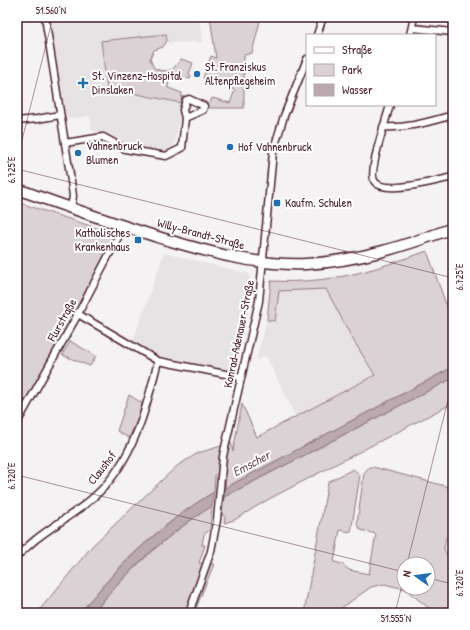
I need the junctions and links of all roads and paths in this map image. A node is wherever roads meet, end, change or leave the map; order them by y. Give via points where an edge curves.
1 (45, 17) edge
2 (323, 17) edge
3 (414, 17) edge
4 (411, 32) edge
5 (453, 32) edge
6 (317, 34) edge
7 (306, 61) edge
8 (390, 106) edge
9 (60, 115) junction
10 (453, 115) edge
11 (185, 118) dead end
12 (17, 121) edge
13 (383, 127) junction
14 (65, 143) junction
15 (453, 177) edge
16 (17, 189) edge
17 (71, 208) junction
18 (124, 226) junction
19 (453, 228) edge
20 (264, 262) junction
21 (78, 314) junction
22 (158, 361) junction
23 (241, 377) junction
24 (17, 423) edge
25 (17, 556) edge
26 (189, 613) edge

1 - 9 street
2 - 6 street
3 - 4 street
4 - 5 street
7 - 20 street, Konrad-Adenauer-Straße via 273,152
8 - 13 street
9 - 12 street
9 - 14 street
10 - 13 street via 424,123
11 - 14 street via 182,148 166,156 125,149 103,137
13 - 15 street via 372,177 374,182 404,187
14 - 17 street via 73,196
16 - 17 main road, Willy-Brandt-Straße
17 - 18 main road, Willy-Brandt-Straße
18 - 20 main road, Willy-Brandt-Straße via 221,255
18 - 21 street, Flurstraße
19 - 20 main road, Willy-Brandt-Straße via 400,247 356,258 305,264
20 - 23 street, Konrad-Adenauer-Straße via 259,300
21 - 22 street
21 - 24 street, Flurstraße
22 - 23 street
22 - 25 street, Claushof via 143,417 129,450 112,477 92,498 33,541
23 - 26 street, Konrad-Adenauer-Straße via 221,472 217,520 210,554

